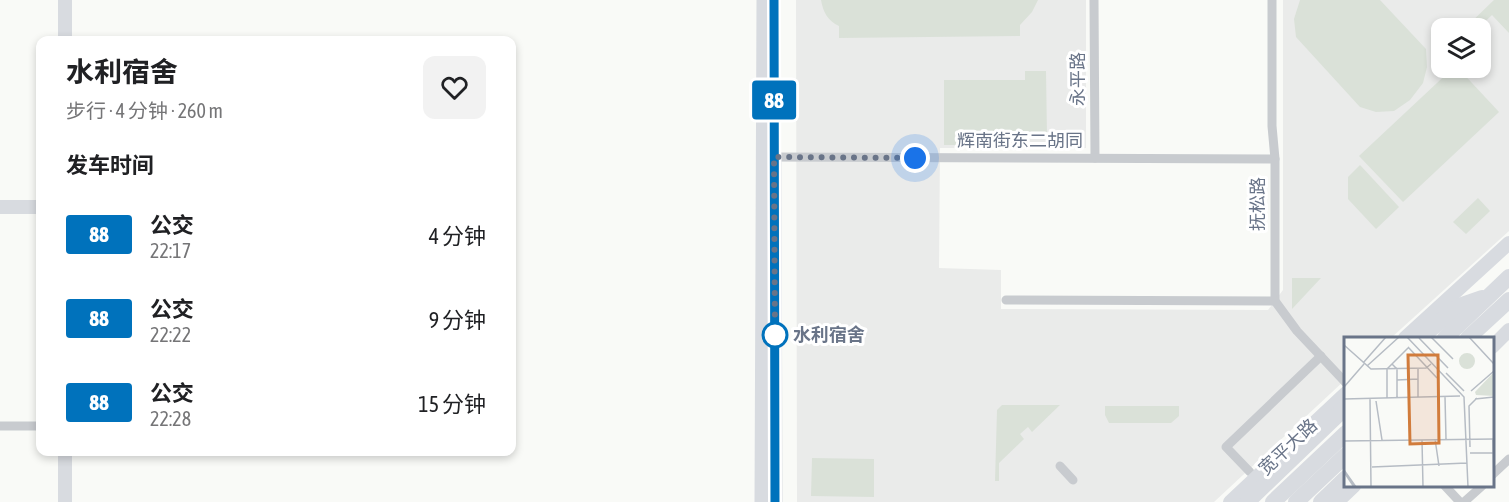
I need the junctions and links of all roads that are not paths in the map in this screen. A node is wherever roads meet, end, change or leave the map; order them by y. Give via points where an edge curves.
1 (65, 0) edge
2 (764, 0) edge
3 (774, 0) edge
4 (1094, 0) edge
5 (1272, 0) edge
6 (65, 36) edge
7 (769, 157) junction
8 (1095, 158) junction
9 (1275, 159) junction
10 (0, 207) edge
11 (36, 207) edge
12 (1509, 243) edge
13 (1509, 277) edge
14 (1006, 300) dead end
15 (1275, 301) junction
16 (1499, 301) edge
17 (1509, 330) edge
18 (1407, 337) edge
19 (1422, 337) edge
20 (1447, 337) edge
21 (1470, 337) edge
22 (1481, 337) edge
23 (1494, 345) edge
24 (1321, 356) junction
25 (1344, 380) edge
26 (1344, 395) edge
27 (1344, 410) edge
28 (0, 426) edge
29 (36, 426) edge
30 (1344, 435) edge
31 (65, 456) edge
32 (1344, 457) edge
33 (1509, 459) edge
34 (1060, 466) dead end
35 (1250, 472) dead end
36 (1494, 473) edge
37 (1073, 480) dead end
38 (1344, 480) edge
39 (1353, 487) edge
40 (1445, 487) edge
41 (1481, 487) edge
42 (65, 502) edge
43 (762, 502) edge
44 (775, 502) edge
45 (1230, 502) edge
46 (1247, 502) edge
47 (1273, 502) edge
48 (1296, 502) edge
49 (1321, 502) edge
50 (1337, 502) edge
51 (1462, 502) edge

1 - 6 main road
2 - 7 main road
3 - 7 main road
4 - 8 street, 永平路
5 - 9 street, 抚松路
7 - 8 street, 辉南街东二胡同 via 1081,154
7 - 43 main road
7 - 44 main road
8 - 9 street, 辉南街东二胡同
9 - 15 street, 抚松路
10 - 11 main road
12 - 18 main road
13 - 16 highway
14 - 15 street
15 - 24 street
16 - 19 highway via 1459,306
16 - 20 highway
16 - 21 highway
16 - 22 highway
17 - 23 main road
24 - 25 street
24 - 35 street via 1226,447
26 - 45 main road, 宽平大路
27 - 46 highway
28 - 29 street
30 - 47 highway
31 - 42 main road
32 - 48 highway
33 - 36 street
34 - 37 street
38 - 49 highway
39 - 50 main road
40 - 51 street
41 - 51 street

